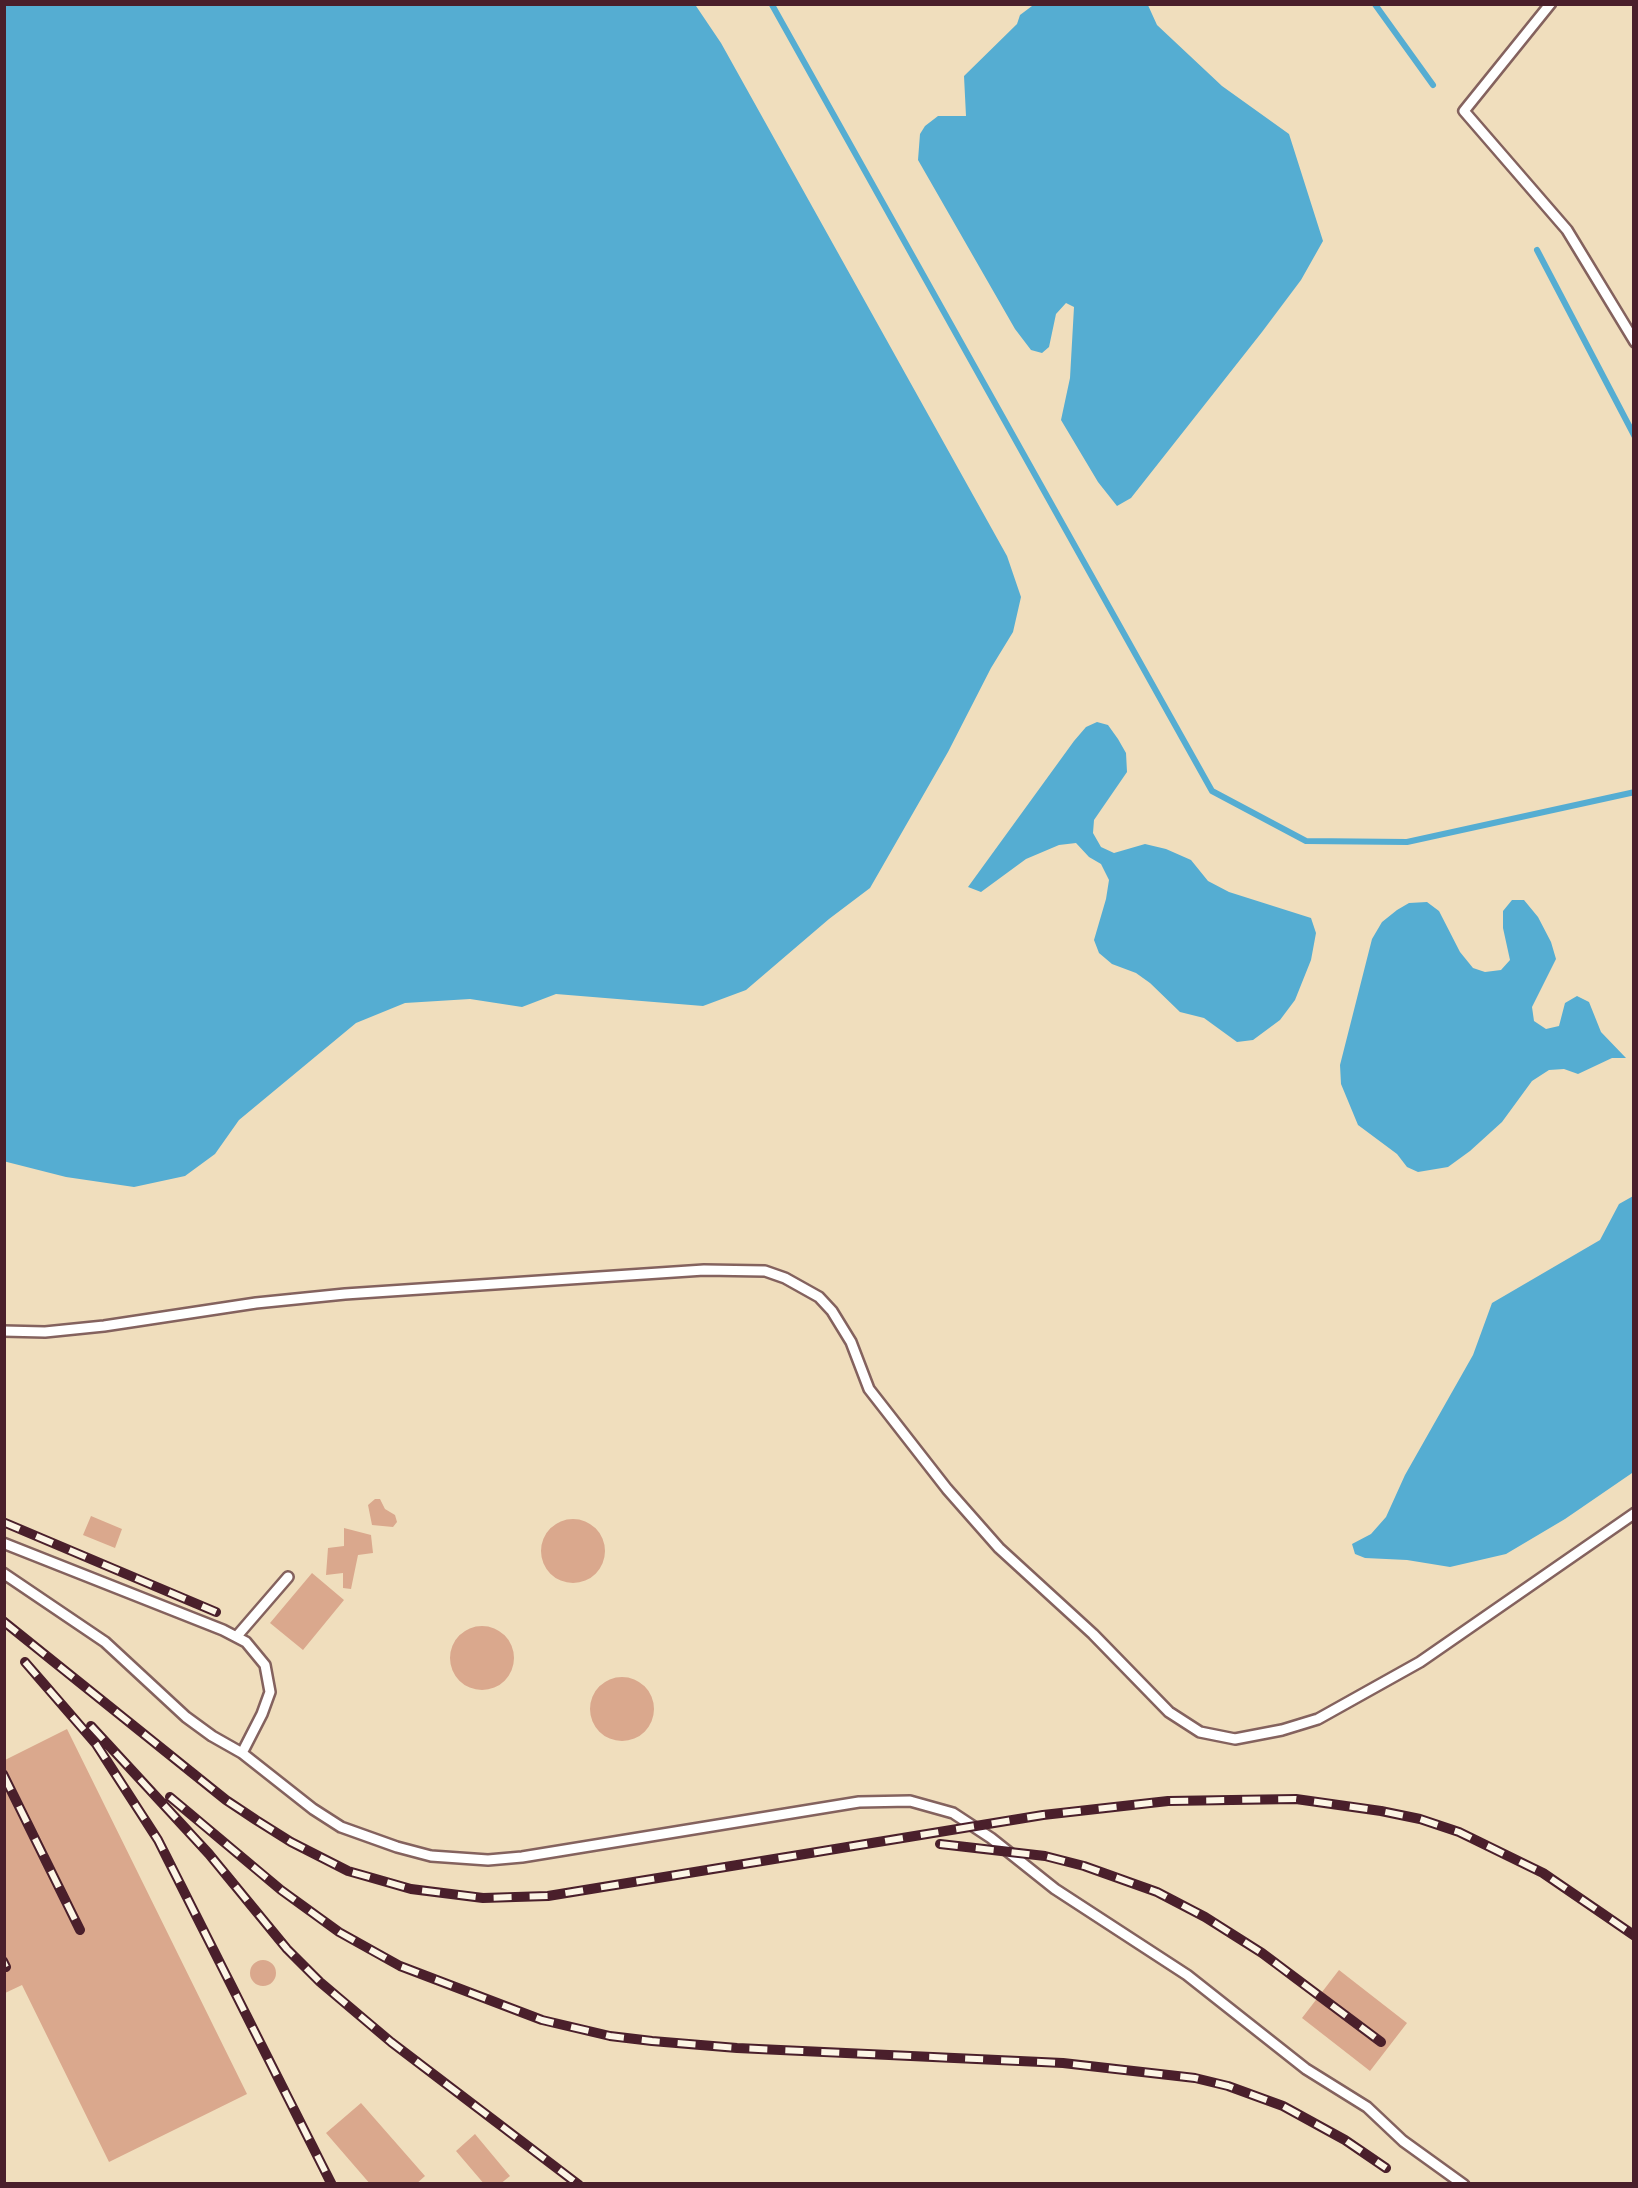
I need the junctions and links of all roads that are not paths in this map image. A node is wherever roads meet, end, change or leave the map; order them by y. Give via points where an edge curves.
1 (1551, 3) edge
2 (1635, 342) edge
3 (3, 1331) edge
4 (1635, 1514) edge
5 (3, 1543) edge
6 (3, 1573) edge
7 (288, 1577) dead end
8 (237, 1636) junction
9 (242, 1753) junction
10 (1464, 2185) edge

1 - 2 lane via 1464,111 1567,230
3 - 4 lane via 87,1328 345,1294 765,1271 832,1311 869,1389 999,1548 1169,1712 1200,1732 1235,1739 1318,1719 1420,1662
5 - 8 lane
6 - 9 lane via 105,1642 186,1717
7 - 8 lane
8 - 9 lane via 265,1665 270,1692
9 - 10 lane via 341,1827 459,1859 522,1857 859,1802 932,1806 975,1826 1187,1976

